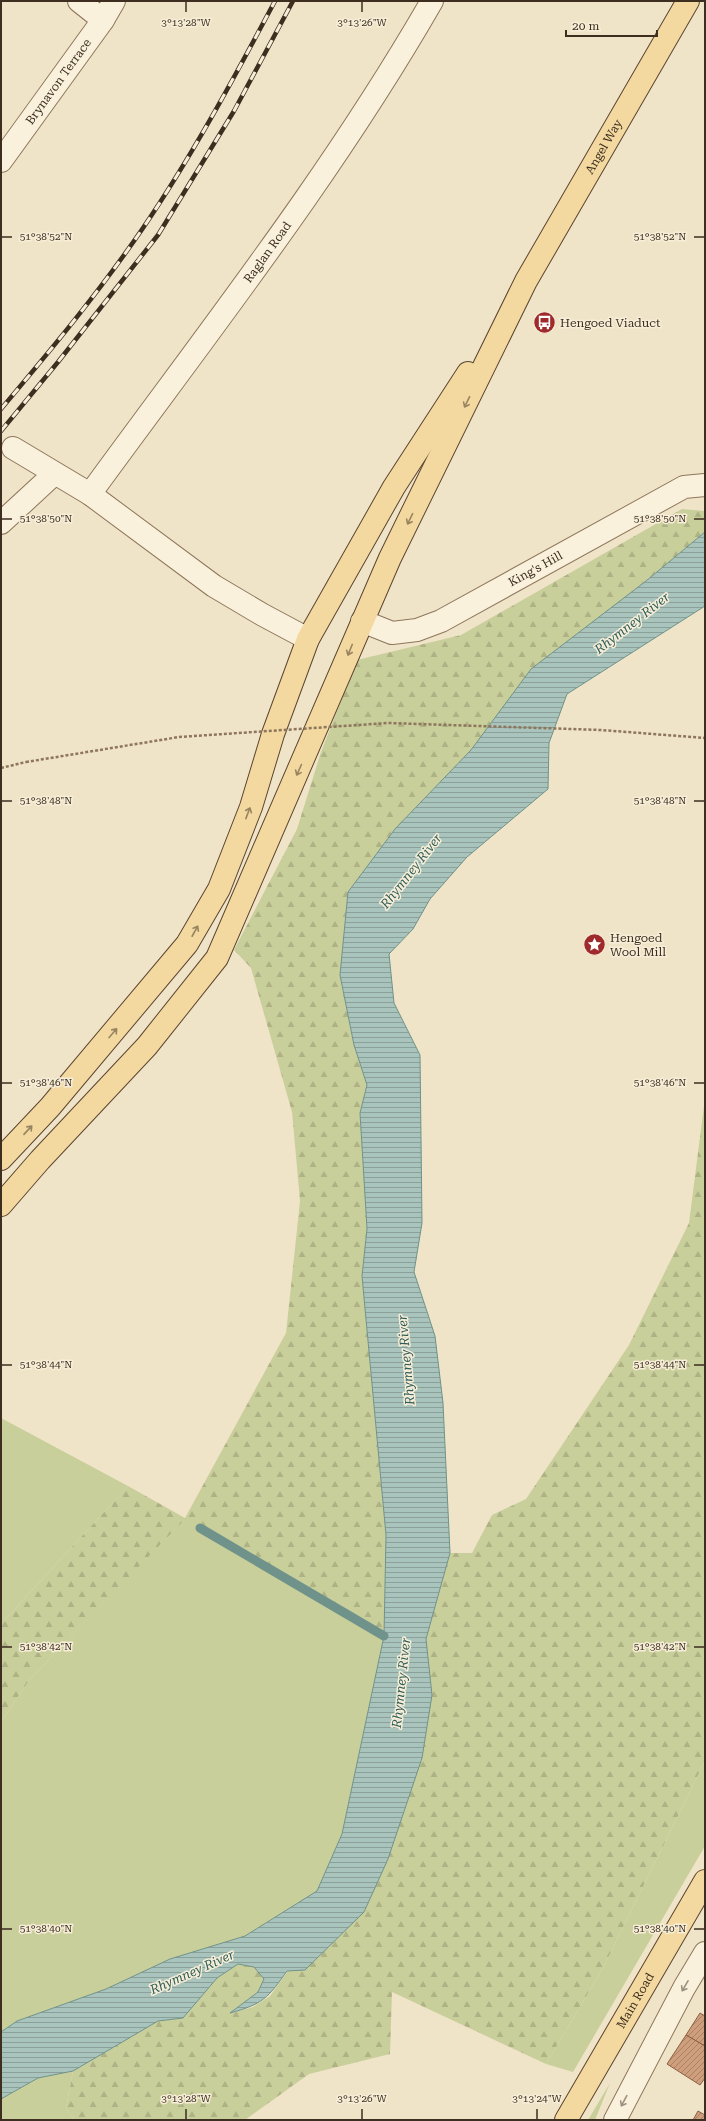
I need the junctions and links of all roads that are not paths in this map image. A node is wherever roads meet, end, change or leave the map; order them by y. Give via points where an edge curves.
1 (79, 1) edge
2 (114, 1) edge
3 (432, 1) edge
4 (688, 1) edge
5 (103, 20) junction
6 (1, 161) edge
7 (522, 292) junction
8 (13, 448) dead end
9 (54, 474) junction
10 (705, 485) edge
11 (90, 494) junction
12 (1, 523) edge
13 (362, 620) junction
14 (308, 639) junction
15 (1, 1159) edge
16 (1, 1205) edge
17 (705, 1882) edge
18 (705, 1953) edge
19 (566, 2120) edge
20 (614, 2120) edge

1 - 5 street
2 - 5 street, Brynavon Terrace
3 - 11 street, Raglan Road via 400,57 319,180
4 - 7 main road, Angel Way
5 - 6 street, Brynavon Terrace
7 -> 13 main road via 390,558
7 - 14 main road via 394,487
8 - 9 street
9 - 11 street
9 - 12 street
10 - 13 street, King's Hill via 684,486 441,621 417,630 392,633
11 - 14 street via 214,586 263,616
13 -> 16 main road via 329,702 217,958 147,1046
15 -> 14 main road via 50,1107 187,944 222,881 251,807 273,734
17 - 19 main road, Main Road
18 -> 20 street

